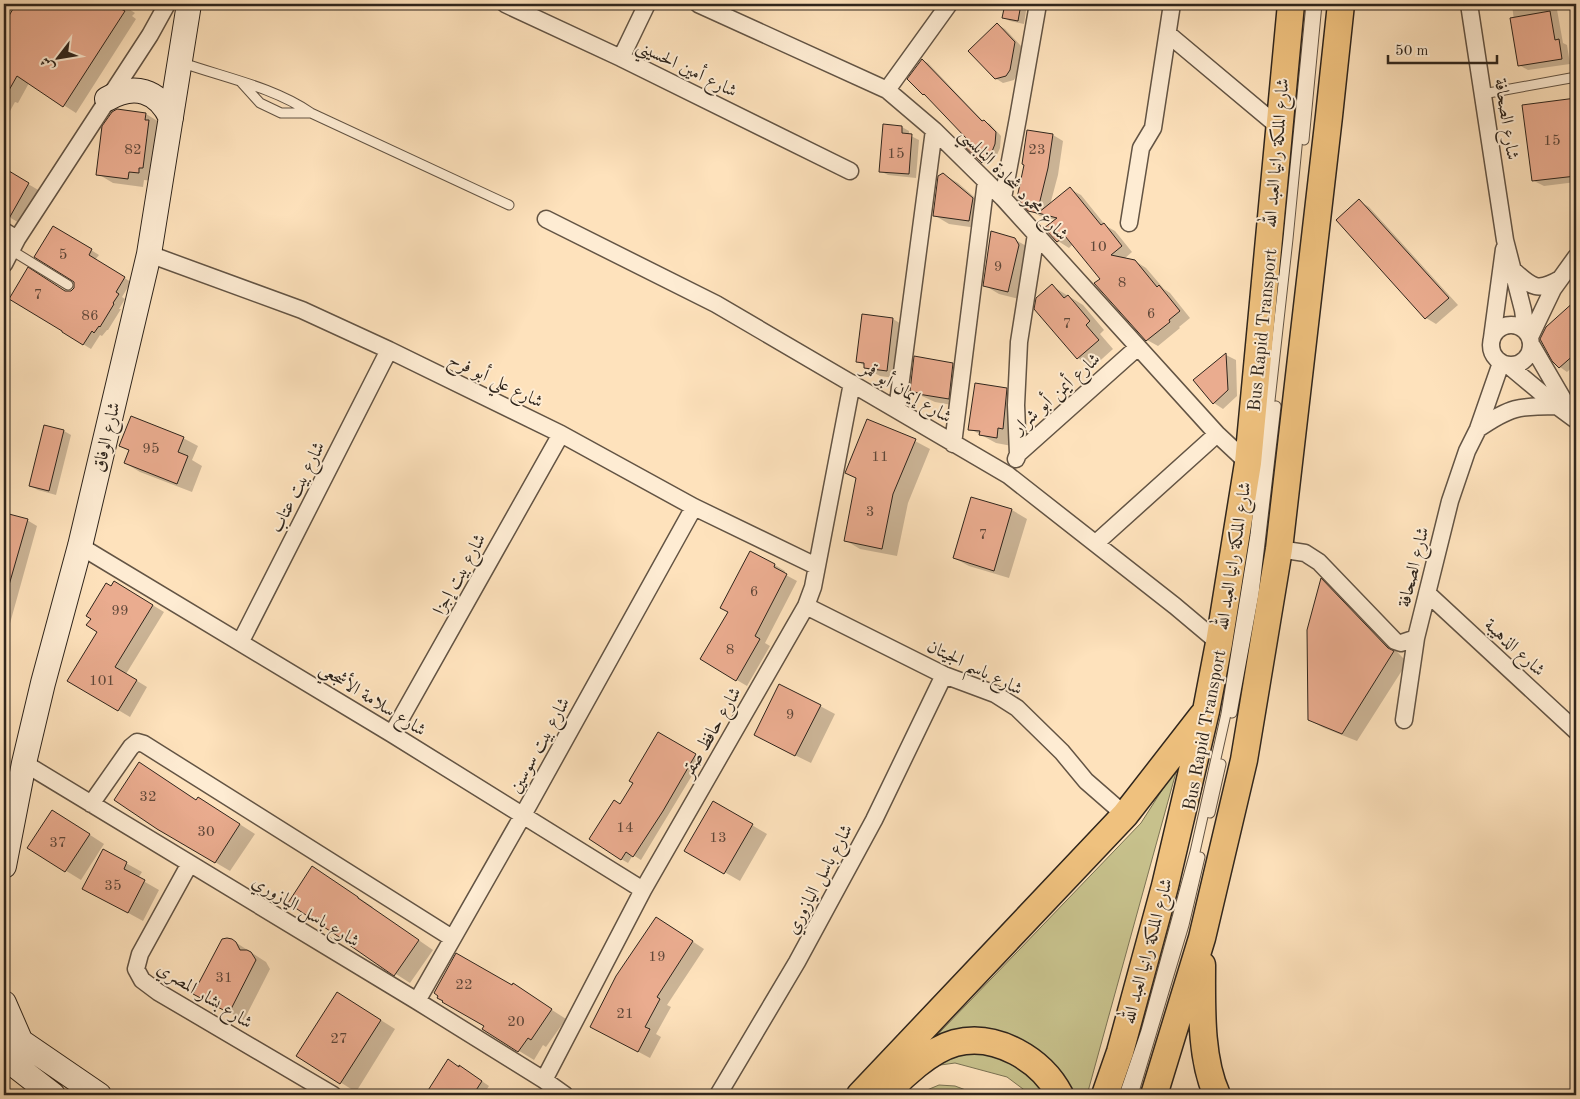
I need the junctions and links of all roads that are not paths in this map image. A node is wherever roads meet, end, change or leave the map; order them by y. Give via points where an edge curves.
1 (505, 4) edge
2 (647, 4) edge
3 (698, 4) edge
4 (949, 4) edge
5 (1038, 4) edge
6 (1172, 4) edge
7 (1291, 4) edge
8 (1311, 4) edge
9 (1317, 4) edge
10 (1341, 4) edge
11 (1469, 4) edge
12 (176, 7) edge
13 (1168, 34) junction
14 (621, 58) junction
15 (180, 62) junction
16 (1576, 77) edge
17 (240, 82) junction
18 (887, 90) junction
19 (1483, 94) junction
20 (107, 99) junction
21 (311, 113) junction
22 (171, 118) junction
23 (1279, 127) junction
24 (934, 130) junction
25 (850, 171) dead end
26 (986, 181) junction
27 (1002, 198) junction
28 (508, 205) dead end
29 (546, 219) dead end
30 (1129, 223) dead end
31 (1036, 234) junction
32 (1505, 240) junction
33 (9, 246) edge
34 (149, 254) junction
35 (1576, 257) edge
36 (1512, 269) junction
37 (1557, 284) junction
38 (68, 285) dead end
39 (1523, 310) junction
40 (1505, 326) junction
41 (1492, 338) junction
42 (1529, 338) junction
43 (1138, 347) junction
44 (389, 350) junction
45 (1505, 364) junction
46 (852, 383) junction
47 (1557, 406) junction
48 (897, 410) junction
49 (1575, 419) edge
50 (1478, 429) junction
51 (561, 434) junction
52 (1217, 434) junction
53 (954, 444) junction
54 (1018, 454) junction
55 (1248, 463) junction
56 (1008, 475) junction
57 (694, 507) junction
58 (1096, 543) junction
59 (80, 546) junction
60 (1279, 549) junction
61 (816, 566) junction
62 (1427, 593) junction
63 (806, 606) junction
64 (1416, 638) junction
65 (240, 642) junction
66 (1219, 643) junction
67 (944, 675) junction
68 (1206, 712) junction
69 (1404, 720) dead end
70 (1576, 731) edge
71 (392, 734) junction
72 (24, 763) junction
73 (91, 804) junction
74 (9, 814) edge
75 (523, 815) junction
76 (1125, 815) junction
77 (190, 865) junction
78 (4, 866) edge
79 (643, 890) junction
80 (452, 938) junction
81 (1202, 938) junction
82 (416, 1001) junction
83 (4, 1003) edge
84 (12, 1036) edge
85 (4, 1057) edge
86 (544, 1080) junction
87 (53, 1095) edge
88 (99, 1095) edge
89 (333, 1095) edge
90 (562, 1095) edge
91 (718, 1095) edge
92 (860, 1095) edge
93 (885, 1095) edge
94 (1060, 1095) edge
95 (1105, 1095) edge
96 (1124, 1095) edge
97 (1133, 1095) edge
98 (1154, 1095) edge
99 (1217, 1095) edge

1 - 14 street, شارع أمين الحسيني
2 - 14 street
3 - 18 street, شارع محمود شحادة النابلسي
4 - 18 street
5 - 27 street
6 - 13 street
7 - 23 main road, شارع الملكة رانيا العبد الله
8 - 96 lane, Bus Rapid Transport via 1255,535 1226,714 1192,862 1146,1031
9 - 97 lane, Bus Rapid Transport via 1254,594 1238,685 1184,925
10 - 60 main road
11 - 19 street, شارع الصحافة
12 - 15 street, شارع الوفاق
12 - 20 street via 150,35
13 - 23 street
13 - 30 street via 1153,128 1141,148
14 - 25 street, شارع أمين الحسيني
15 - 17 lane
15 - 22 street, شارع الوفاق
16 - 19 lane
17 - 21 lane via 291,101
17 - 21 lane via 260,103 281,113
18 - 24 street, شارع محمود شحادة النابلسي
19 - 32 street, شارع الصحافة
20 - 22 street via 117,93 139,90 158,100
20 - 33 street
21 - 28 lane
22 - 34 street, شارع الوفاق
23 - 55 main road, شارع الملكة رانيا العبد الله
24 - 26 street, شارع محمود شحادة النابلسي
24 - 48 street
26 - 27 street, شارع محمود شحادة النابلسي
26 - 53 street
27 - 31 street, شارع محمود شحادة النابلسي
29 - 46 street, شارع إيمان أبو قمر via 716,304
31 - 43 street, شارع محمود شحادة النابلسي
31 - 54 street via 1019,342
32 - 36 street, شارع الصحافة
32 - 41 street, شارع الصحافة
33 - 38 lane
34 - 44 street, شارع علي أبو فرح via 302,310
34 - 59 street, شارع الوفاق
35 - 37 street
36 - 37 street via 1537,287
36 - 39 street, شارع الصحافة
37 - 39 street
37 - 42 street
39 - 40 street
39 - 42 street, شارع الصحافة
40 - 41 street
40 - 42 street via 1523,328
41 - 45 street via 1492,352
42 - 45 street via 1527,357 1515,365
42 - 49 street
43 - 52 street, شارع محمود شحادة النابلسي
43 - 54 street, شارع أيمن أبو شرار
44 - 51 street, شارع علي أبو فرح
44 - 65 street, شارع بيت عتاب
45 - 47 street
45 - 50 street, شارع الصحافة
46 - 48 street, شارع إيمان أبو قمر
46 - 61 street, شارع حافظ صقر
47 - 49 street
47 - 50 street via 1519,407 1504,412
48 - 53 street, شارع إيمان أبو قمر
50 - 62 street, شارع الصحافة via 1455,483
51 - 57 street, شارع علي أبو فرح
51 - 71 street, شارع بيت إجزا
52 - 55 street, شارع محمود شحادة النابلسي
52 - 58 street
53 - 56 street, شارع إيمان أبو قمر
54 - 56 street, شارع أيمن أبو شرار
55 - 66 main road, شارع الملكة رانيا العبد الله
56 - 58 street, شارع إيمان أبو قمر
57 - 61 street, شارع علي أبو فرح
57 - 75 street, شارع بيت سوسين
58 - 66 street, شارع إيمان أبو قمر
59 - 65 street, شارع سلامة الأشجعي
59 - 72 street, شارع الوفاق
60 - 64 street via 1305,553 1319,562 1395,641 1401,643
60 - 81 main road via 1244,760
61 - 63 street, شارع حافظ صقر
62 - 64 street, شارع الصحافة
62 - 70 street, شارع الذهيبة
63 - 67 street, شارع باسم الجيتان
63 - 79 street, شارع حافظ صقر
64 - 69 street, شارع الصحافة
65 - 71 street, شارع سلامة الأشجعي
66 - 68 main road, شارع الملكة رانيا العبد الله
67 - 76 street, شارع باسم الجيتان via 994,694 1017,708 1086,781
67 - 91 street, شارع باسل اليازوري via 874,820 797,962
68 - 76 main road
68 - 95 main road, شارع الملكة رانيا العبد الله via 1165,886 1120,1052
71 - 75 street, شارع سلامة الأشجعي
72 - 73 street, شارع باسل اليازوري
72 - 74 street, شارع الوفاق
73 - 77 street, شارع باسل اليازوري
73 - 80 street via 131,747 137,742 144,744
74 - 78 street, شارع الوفاق
75 - 79 street, شارع سلامة الأشجعي
75 - 80 street, شارع بيت سوسين
76 - 92 main road
77 - 82 street, شارع باسل اليازوري
77 - 89 street, شارع بشار المصري via 140,954 136,969 142,980
79 - 86 street, شارع حافظ صقر
80 - 82 street, شارع بيت سوسين
81 - 98 main road
81 - 99 main road via 1202,1019 1206,1057
82 - 86 street, شارع باسل اليازوري
83 - 84 street
84 - 88 street
85 - 87 street
86 - 90 street, شارع باسل اليازوري
93 - 94 main road via 933,1053 955,1043 979,1040 1004,1046 1022,1055 1042,1070

